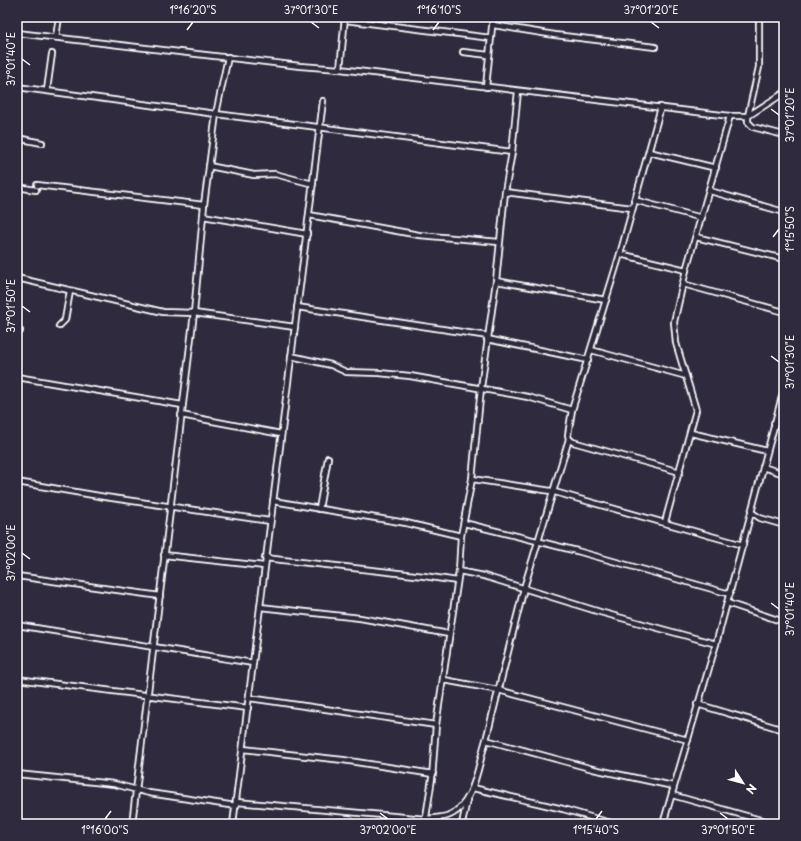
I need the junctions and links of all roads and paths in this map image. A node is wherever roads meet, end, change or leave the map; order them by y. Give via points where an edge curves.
1 (59, 17) edge
2 (494, 17) edge
3 (759, 17) edge
4 (345, 18) edge
5 (493, 25) junction
6 (17, 33) edge
7 (56, 37) junction
8 (491, 38) junction
9 (655, 47) dead end
10 (463, 52) dead end
11 (52, 54) dead end
12 (489, 55) junction
13 (228, 57) junction
14 (340, 69) junction
15 (17, 87) edge
16 (486, 87) junction
17 (47, 90) junction
18 (518, 91) junction
19 (784, 93) edge
20 (323, 101) dead end
21 (661, 107) junction
22 (216, 114) junction
23 (730, 116) junction
24 (748, 116) junction
25 (319, 127) junction
26 (784, 135) edge
27 (17, 138) edge
28 (42, 143) dead end
29 (512, 152) junction
30 (649, 152) junction
31 (209, 166) junction
32 (716, 168) junction
33 (313, 184) junction
34 (17, 187) edge
35 (710, 191) junction
36 (505, 192) junction
37 (634, 200) junction
38 (204, 205) junction
39 (632, 208) junction
40 (784, 212) edge
41 (309, 215) junction
42 (203, 216) junction
43 (702, 218) junction
44 (307, 234) junction
45 (696, 237) junction
46 (499, 242) junction
47 (620, 254) junction
48 (784, 259) edge
49 (686, 270) junction
50 (17, 278) edge
51 (496, 281) junction
52 (683, 284) junction
53 (70, 291) junction
54 (606, 300) junction
55 (297, 307) junction
56 (784, 312) edge
57 (194, 313) junction
58 (59, 326) dead end
59 (295, 327) junction
60 (487, 338) junction
61 (591, 350) junction
62 (291, 356) junction
63 (588, 360) junction
64 (686, 376) junction
65 (17, 377) edge
66 (481, 388) junction
67 (784, 389) edge
68 (182, 405) junction
69 (572, 410) junction
70 (181, 415) junction
71 (774, 423) junction
72 (784, 425) edge
73 (691, 433) junction
74 (281, 434) junction
75 (569, 439) junction
76 (767, 451) junction
77 (328, 458) dead end
78 (763, 467) junction
79 (680, 472) junction
80 (784, 474) edge
81 (472, 478) junction
82 (17, 482) edge
83 (551, 492) junction
84 (272, 501) junction
85 (170, 506) junction
86 (319, 509) junction
87 (751, 512) junction
88 (270, 521) junction
89 (665, 522) junction
90 (464, 523) junction
91 (784, 526) edge
92 (461, 536) junction
93 (538, 542) junction
94 (743, 545) junction
95 (164, 555) junction
96 (265, 558) junction
97 (264, 566) junction
98 (459, 571) junction
99 (17, 576) edge
100 (457, 581) junction
101 (524, 588) junction
102 (730, 594) junction
103 (160, 596) junction
104 (727, 603) junction
105 (260, 607) junction
106 (784, 622) edge
107 (17, 625) edge
108 (449, 634) junction
109 (716, 644) junction
110 (153, 647) junction
111 (253, 663) junction
112 (17, 679) edge
113 (444, 680) junction
114 (498, 690) junction
115 (148, 694) junction
116 (249, 698) junction
117 (698, 704) junction
118 (248, 708) junction
119 (436, 724) junction
120 (784, 730) edge
121 (486, 740) junction
122 (688, 740) junction
123 (243, 749) junction
124 (17, 774) edge
125 (433, 774) junction
126 (673, 786) junction
127 (473, 788) junction
128 (135, 789) junction
129 (672, 795) junction
130 (467, 800) junction
131 (237, 804) junction
132 (426, 822) edge
133 (132, 824) edge
134 (233, 824) edge
135 (462, 824) edge
136 (614, 824) edge
137 (663, 824) edge
138 (775, 824) edge

1 - 7 street
2 - 5 street
3 - 24 street via 759,67
4 - 8 street
4 - 14 street
5 - 8 street
5 - 9 street
6 - 7 street
7 - 13 street
8 - 12 street
10 - 12 street
11 - 17 street
12 - 16 street
13 - 14 street
13 - 22 street
14 - 16 street
15 - 17 street
16 - 18 street
17 - 22 street
18 - 21 street
18 - 29 street
19 - 24 street
20 - 25 street
21 - 23 street
21 - 30 street
22 - 25 street
22 - 31 street
23 - 24 street
23 - 32 street
24 - 26 street via 751,126
25 - 29 street
25 - 33 street
27 - 28 street
29 - 36 street
30 - 32 street
30 - 37 street
31 - 33 street via 254,174 275,174
31 - 38 street
32 - 35 street
33 - 41 street
34 - 38 street
35 - 40 street
35 - 43 street
36 - 39 street
36 - 46 street
37 - 39 street
37 - 43 street
38 - 42 street
39 - 47 street
41 - 44 street
41 - 46 street via 419,235
42 - 44 street
42 - 57 street
43 - 45 street
44 - 55 street
45 - 48 street
45 - 49 street
46 - 51 street
47 - 49 street
47 - 54 street
49 - 52 street
50 - 53 street
51 - 54 street
51 - 60 street
52 - 56 street
52 - 64 street via 674,332
53 - 57 street via 162,312
53 - 58 street via 65,320
54 - 61 street
55 - 59 street
55 - 60 street
57 - 59 street
57 - 68 street
59 - 62 street
60 - 63 street
60 - 66 street
61 - 63 street
61 - 64 street
62 - 66 street via 331,365 346,372 410,376
62 - 74 street
63 - 69 street
64 - 73 street via 696,406
65 - 68 street
66 - 69 street via 528,397
66 - 81 street
67 - 71 street
68 - 70 street
69 - 75 street
70 - 74 street
70 - 85 street
71 - 72 street
71 - 76 street
73 - 76 street
73 - 79 street
74 - 84 street
75 - 79 street
75 - 83 street
76 - 78 street
77 - 86 street
78 - 80 street
78 - 87 street
79 - 89 street
81 - 83 street
81 - 90 street
82 - 85 street
83 - 89 street
83 - 93 street
84 - 86 street
84 - 88 street
85 - 88 street
85 - 95 street
86 - 92 street via 406,523
87 - 91 street via 760,518
87 - 94 street
88 - 96 street
89 - 94 street
90 - 92 street
90 - 93 street
92 - 98 street
93 - 101 street
93 - 102 street
94 - 102 street
95 - 97 street
95 - 103 street
96 - 97 street
96 - 100 street
97 - 105 street
98 - 100 street
98 - 101 street
99 - 103 street
100 - 108 street
101 - 109 street
101 - 114 street
102 - 104 street
103 - 110 street
104 - 106 street
104 - 109 street
105 - 108 street via 360,618
105 - 111 street
107 - 110 street
108 - 113 street
109 - 117 street
110 - 111 street
110 - 115 street
111 - 116 street
112 - 115 street
113 - 114 street
113 - 119 street
114 - 121 street
114 - 122 street
115 - 118 street
115 - 128 street
116 - 118 street
116 - 119 street
117 - 120 street
117 - 122 street
118 - 123 street
119 - 125 street
121 - 126 street
121 - 127 street
122 - 126 street
123 - 125 street via 343,760
123 - 131 street
124 - 128 street via 114,784
125 - 132 street
126 - 129 street
127 - 130 street
127 - 136 street
128 - 131 street
128 - 133 street
129 - 137 street
129 - 138 street
130 - 132 street via 449,815
130 - 135 street
131 - 132 street
131 - 134 street

